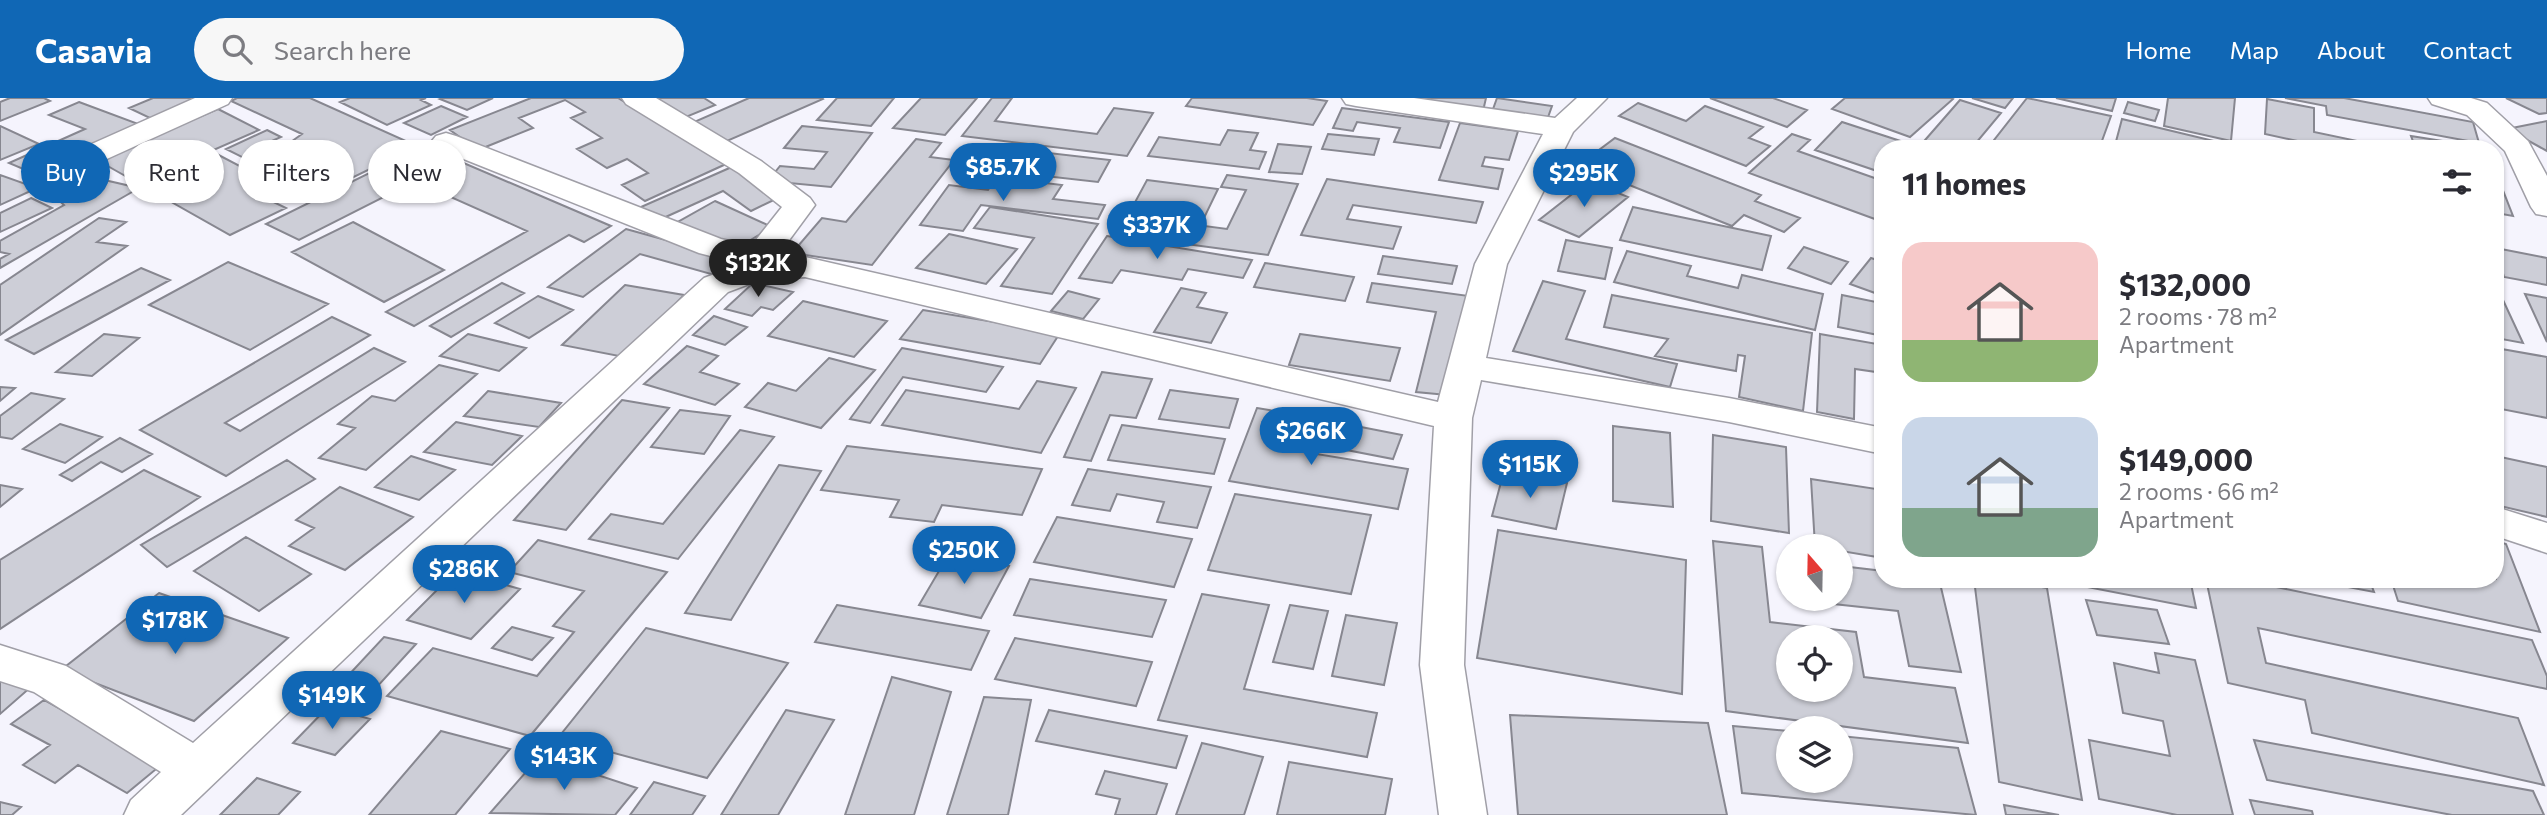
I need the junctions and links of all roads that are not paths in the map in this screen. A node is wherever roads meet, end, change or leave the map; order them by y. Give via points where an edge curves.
1 (218, 98) edge
2 (636, 98) edge
3 (1356, 98) edge
4 (1593, 98) edge
5 (2442, 98) edge
6 (1561, 128) junction
7 (110, 147) edge
8 (466, 150) edge
9 (2547, 207) edge
10 (754, 264) junction
11 (1466, 366) junction
12 (1453, 418) junction
13 (1874, 439) edge
14 (2504, 524) edge
15 (2547, 538) edge
16 (0, 663) edge
17 (197, 770) junction
18 (148, 815) edge
19 (1463, 815) edge

1 - 7 street
2 - 10 street via 750,167 799,205
3 - 6 street
4 - 6 street
5 - 9 street via 2477,109 2518,147
6 - 11 street via 1491,264
8 - 10 street
10 - 12 street via 805,267
10 - 17 street via 716,285
11 - 12 street
11 - 13 street
12 - 19 street via 1442,665
14 - 15 street
16 - 17 street via 50,679
17 - 18 street

